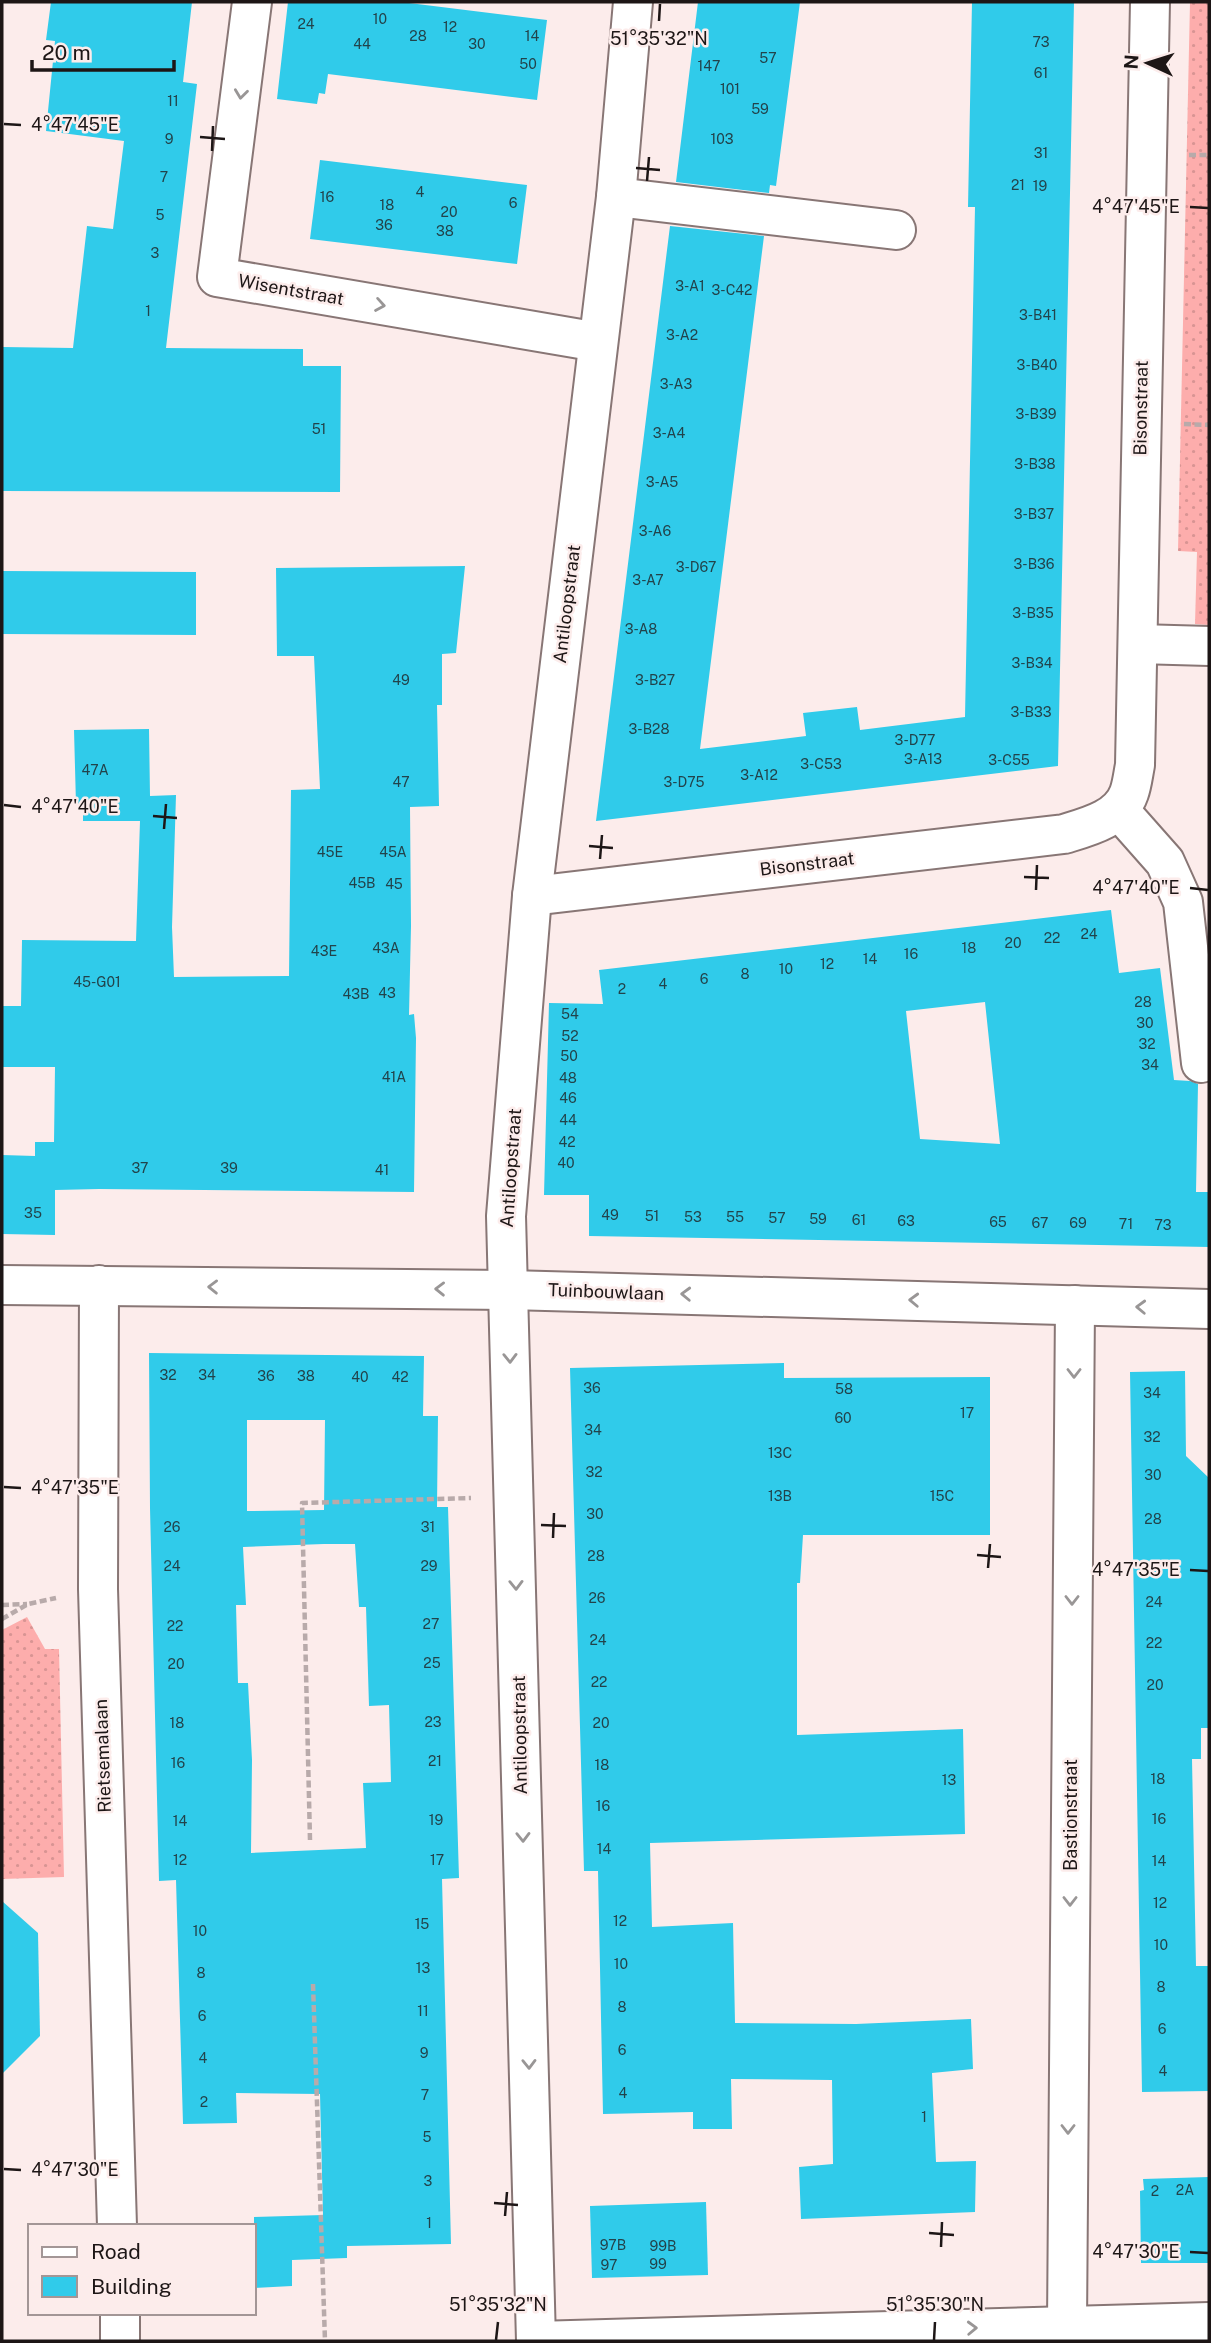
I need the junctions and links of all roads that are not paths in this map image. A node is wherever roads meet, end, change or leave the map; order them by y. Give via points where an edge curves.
1 (253, 2) edge
2 (634, 2) edge
3 (1150, 2) edge
4 (616, 197) junction
5 (896, 230) dead end
6 (598, 342) junction
7 (1138, 644) junction
8 (1209, 646) edge
9 (1119, 810) junction
10 (532, 896) junction
11 (1200, 1063) dead end
12 (99, 1285) junction
13 (2, 1286) edge
14 (509, 1290) junction
15 (1075, 1305) junction
16 (1209, 1309) edge
17 (117, 2224) edge
18 (120, 2315) edge
19 (1209, 2322) edge
20 (1067, 2325) junction
21 (700, 2339) edge
22 (120, 2341) edge
23 (536, 2341) edge

1 -> 6 street, Wisentstraat via 217,277
2 - 4 street, Antiloopstraat
3 - 7 street, Bisonstraat
4 - 5 street
4 - 6 street, Antiloopstraat
6 - 10 street, Antiloopstraat
7 - 8 street
7 - 9 street, Bisonstraat via 1135,765 1129,795
9 - 10 street, Bisonstraat via 1064,834
9 - 11 street via 1165,862 1183,902
10 - 14 street, Antiloopstraat via 506,1216
12 - 13 street, Tuinbouwlaan
14 -> 12 street, Tuinbouwlaan
12 - 17 street, Rietsemalaan via 98,1589
15 -> 14 street, Tuinbouwlaan
14 -> 23 street, Antiloopstraat
16 -> 15 street, Tuinbouwlaan
15 -> 20 street, Bastionstraat
18 - 22 street
19 - 20 street
21 -> 20 street
21 - 23 street

